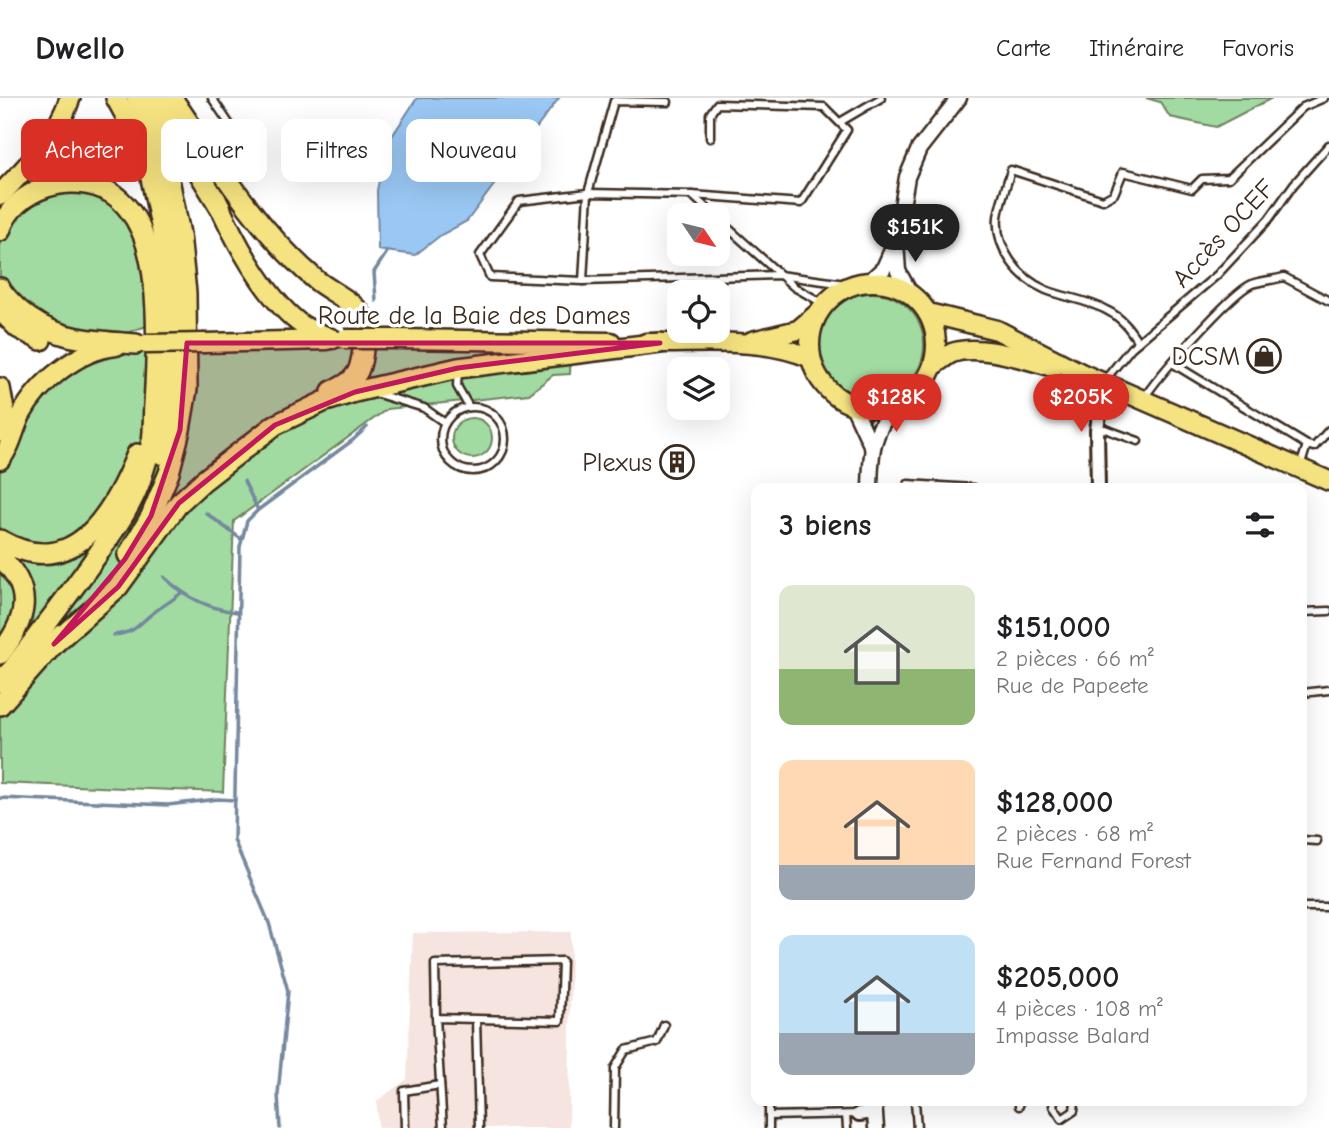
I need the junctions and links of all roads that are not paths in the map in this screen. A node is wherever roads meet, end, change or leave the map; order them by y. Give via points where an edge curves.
1 (70, 98) edge
2 (116, 98) edge
3 (137, 98) edge
4 (153, 98) edge
5 (170, 98) edge
6 (212, 98) edge
7 (881, 98) edge
8 (959, 98) edge
9 (1324, 98) edge
10 (668, 102) dead end
11 (61, 119) edge
12 (226, 119) edge
13 (839, 122) junction
14 (710, 138) dead end
15 (1329, 145) edge
16 (21, 173) edge
17 (21, 178) edge
18 (588, 193) junction
19 (0, 195) edge
20 (692, 195) junction
21 (701, 203) edge
22 (221, 209) junction
23 (0, 211) edge
24 (730, 230) edge
25 (0, 232) edge
26 (896, 242) junction
27 (779, 275) junction
28 (583, 281) junction
29 (862, 283) junction
30 (0, 288) edge
31 (910, 293) junction
32 (1329, 300) edge
33 (821, 309) junction
34 (0, 310) edge
35 (928, 313) junction
36 (338, 339) junction
37 (1138, 342) junction
38 (660, 343) junction
39 (743, 343) junction
40 (141, 344) junction
41 (99, 348) junction
42 (811, 358) junction
43 (1172, 363) junction
44 (934, 365) junction
45 (458, 368) junction
46 (1082, 373) junction
47 (1103, 382) junction
48 (0, 388) edge
49 (366, 390) junction
50 (1143, 400) junction
51 (894, 405) junction
52 (853, 406) junction
53 (469, 407) junction
54 (153, 414) junction
55 (444, 423) junction
56 (275, 425) junction
57 (1097, 430) junction
58 (1329, 430) edge
59 (0, 432) edge
60 (1138, 441) dead end
61 (1307, 445) junction
62 (872, 447) junction
63 (0, 460) edge
64 (1299, 469) junction
65 (1329, 481) edge
66 (870, 483) edge
67 (1098, 483) edge
68 (0, 540) edge
69 (0, 557) edge
70 (1329, 611) edge
71 (1307, 612) edge
72 (54, 644) junction
73 (7, 660) edge
74 (0, 682) edge
75 (1329, 690) edge
76 (1307, 692) edge
77 (0, 705) edge
78 (1307, 840) edge
79 (1317, 841) dead end
80 (1307, 907) edge
81 (1329, 907) edge
82 (436, 1018) junction
83 (476, 1020) junction
84 (664, 1025) dead end
85 (440, 1085) junction
86 (769, 1106) edge
87 (915, 1106) edge
88 (1053, 1106) edge
89 (1074, 1106) edge
90 (874, 1107) edge
91 (859, 1114) joint
92 (846, 1115) junction
93 (769, 1116) junction
94 (405, 1128) edge
95 (443, 1128) edge
96 (479, 1128) edge
97 (614, 1128) edge
98 (769, 1128) edge
99 (847, 1128) edge
100 (876, 1128) edge
101 (917, 1128) edge

1 - 11 highway
2 - 73 highway via 151,178 166,250 172,380 168,421 149,490 120,543 86,587
3 - 72 highway via 170,184 180,234 187,389 169,473 151,516 125,559
4 - 22 highway
5 - 22 main road
5 - 56 highway via 255,218 315,279 358,310 365,323 356,376 293,408
6 - 12 lane
7 - 13 lane
8 - 26 street via 919,149 907,177
9 - 37 lane, Accès OCEF via 1303,107 1228,178 1202,179 1192,189 1123,172 1114,194 1103,200 1011,170 998,218 1000,243 1010,261 1044,289 1108,310 1127,324
10 - 18 lane via 614,102
13 - 14 lane via 824,107 718,104 710,114
13 - 20 lane via 847,130 801,203
15 - 37 lane, Accès OCEF via 1217,275
16 - 19 highway
17 - 23 highway
18 - 20 lane
18 - 28 lane
18 - 28 lane via 519,201 480,255 490,277
20 - 21 lane
22 - 36 main road via 276,300 299,323
24 - 27 lane
25 - 54 highway via 15,205 46,186 89,186 110,193 130,210 142,231 152,273
26 - 29 street via 884,268
26 - 31 street via 898,271
27 - 28 lane
27 - 29 lane
27 - 33 lane
29 - 31 main road via 891,284
29 - 33 main road via 842,289
30 - 40 highway via 43,328 59,335
31 - 35 main road
32 - 43 lane via 1284,277 1250,285
33 - 39 main road, Route de la Baie des Dames via 798,330
33 - 42 main road via 811,335
34 - 41 highway via 34,337 53,344
35 - 44 main road via 935,329
35 - 46 main road via 997,330
36 - 38 main road, Route de la Baie des Dames, bridge
36 - 40 main road, Route de la Baie des Dames, bridge
37 - 47 lane, Accès OCEF
38 - 39 main road, Route de la Baie des Dames
38 - 45 highway
39 - 42 main road, Route de la Baie des Dames
40 - 41 main road
41 - 63 main road via 56,374 38,391
42 - 52 main road via 826,388
43 - 50 lane
43 - 61 lane
44 - 46 main road via 950,354 979,350
44 - 51 main road via 911,396
45 - 49 highway
45 - 53 lane via 457,386
46 - 47 main road
47 - 50 main road
47 - 57 street
48 - 59 highway via 4,410
49 - 55 lane via 424,408
49 - 56 highway via 323,402
50 - 64 main road
51 - 52 main road via 874,409
51 - 62 street
52 - 62 street
53 - 55 lane
53 - 55 lane via 488,410 504,432 504,447 492,465 466,471 448,460 440,441
54 - 68 highway via 110,508 77,545 44,553
54 - 73 highway via 152,440 127,512
56 - 72 highway via 179,503 118,587
57 - 60 lane
57 - 67 street
58 - 61 lane via 1314,447
61 - 64 lane
62 - 66 street
64 - 65 main road
69 - 73 highway via 13,571 23,596 22,619
70 - 71 lane
72 - 77 highway
73 - 74 highway
75 - 76 lane
78 - 79 lane
80 - 81 lane
82 - 83 lane
82 - 83 lane via 435,964 562,961 560,1021
82 - 85 lane
83 - 96 lane
84 - 97 lane via 657,1042 626,1050 615,1068
85 - 94 lane via 404,1091
85 - 95 lane
86 - 93 lane
87 - 101 lane
88 - 89 lane via 1062,1119
90 - 91 street
90 - 100 street
91 - 92 lane
92 - 93 lane
92 - 99 lane
93 - 98 lane

